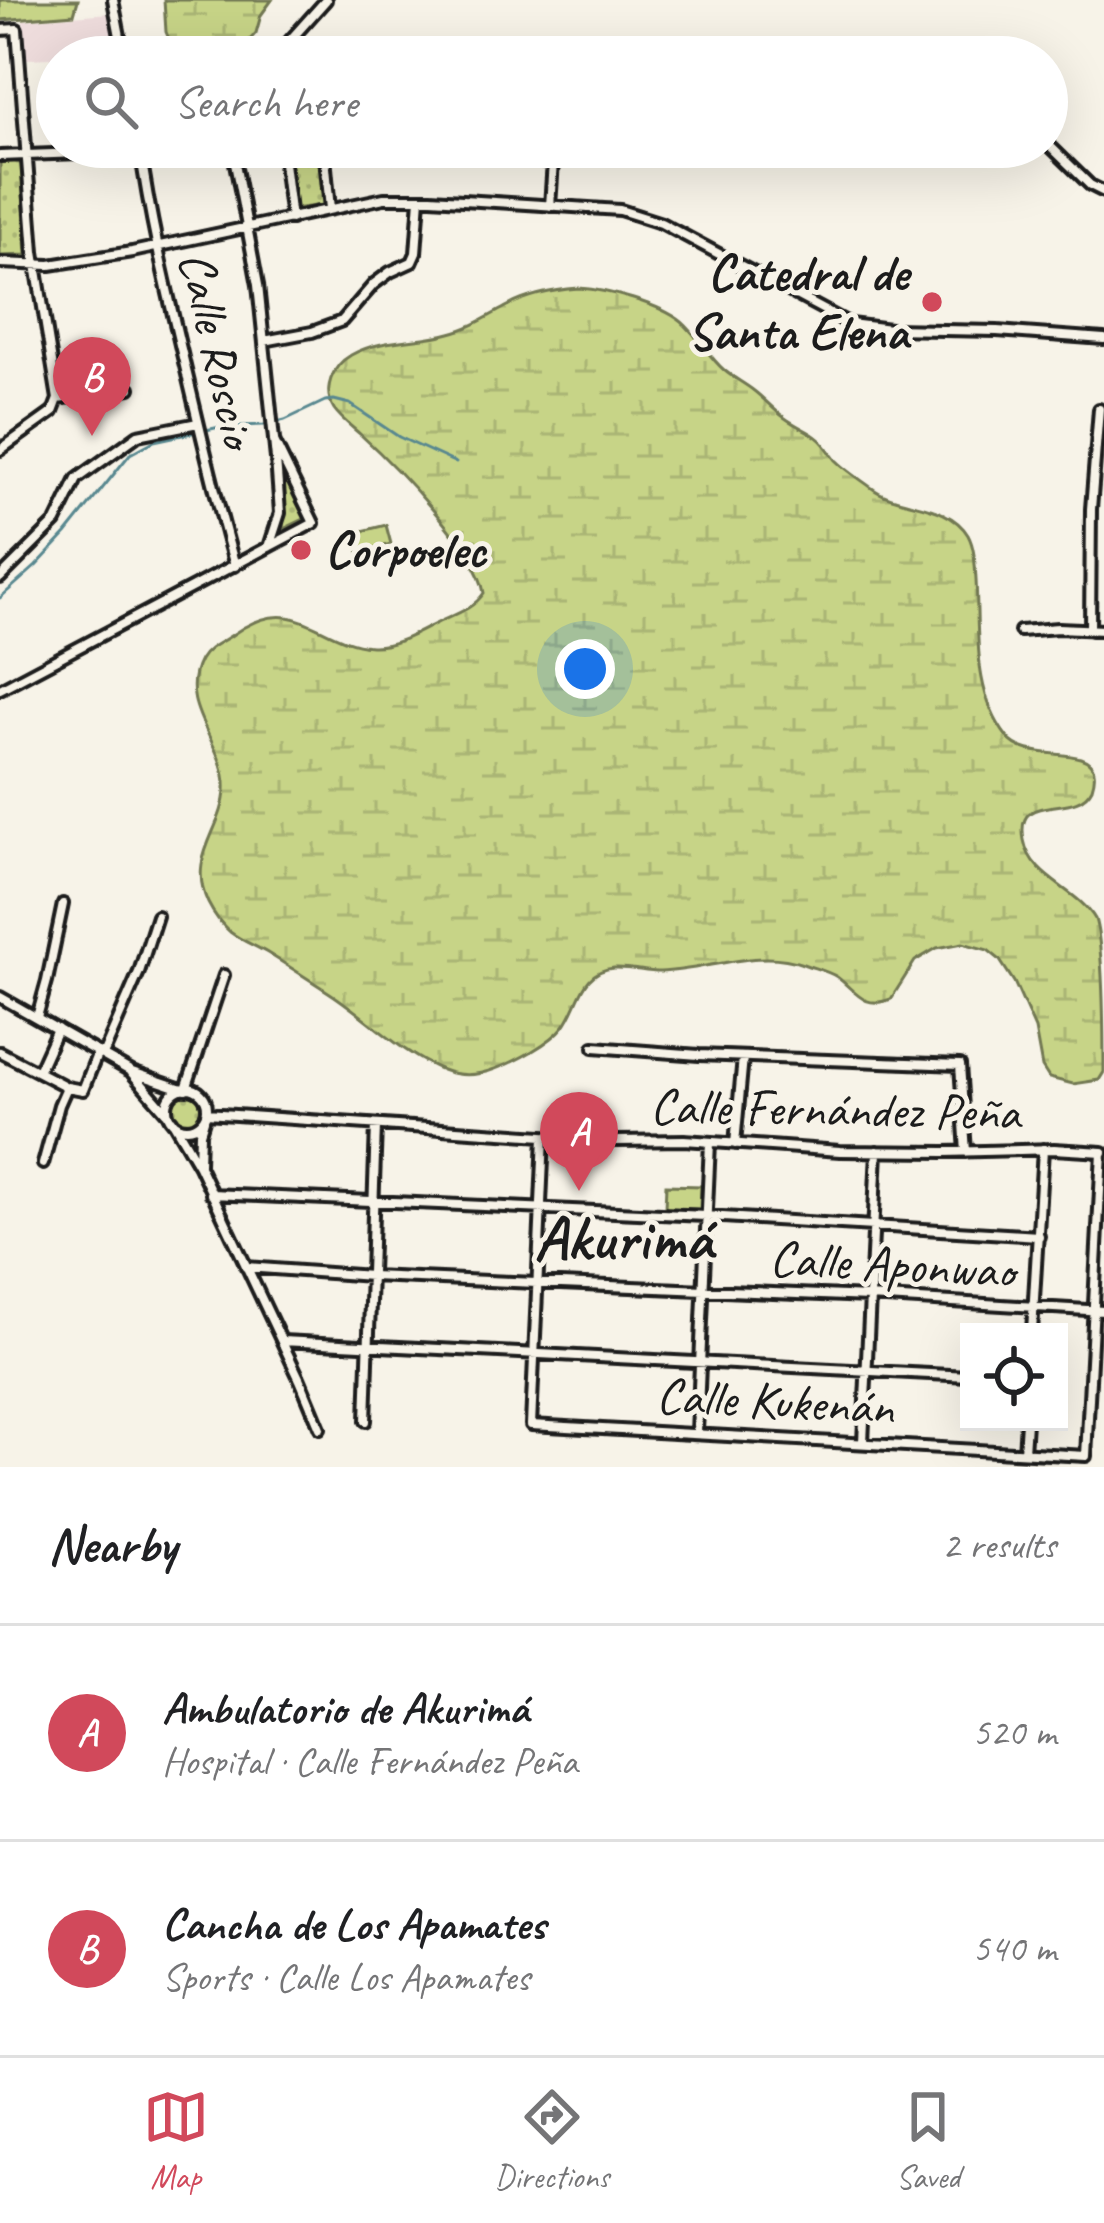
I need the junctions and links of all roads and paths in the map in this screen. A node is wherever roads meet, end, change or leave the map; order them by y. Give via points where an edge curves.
1 (113, 0) edge
2 (326, 0) edge
3 (0, 30) edge
4 (120, 36) edge
5 (294, 36) edge
6 (28, 154) junction
7 (36, 154) edge
8 (0, 156) edge
9 (1068, 164) edge
10 (143, 168) edge
11 (238, 168) edge
12 (285, 168) edge
13 (326, 168) edge
14 (551, 168) edge
15 (1104, 192) edge
16 (420, 198) junction
17 (550, 206) junction
18 (330, 209) junction
19 (291, 218) junction
20 (248, 229) junction
21 (157, 247) junction
22 (0, 263) edge
23 (36, 265) junction
24 (1104, 339) edge
25 (264, 341) junction
26 (130, 388) dead end
27 (58, 399) junction
28 (1099, 409) dead end
29 (200, 429) junction
30 (274, 441) junction
31 (0, 449) edge
32 (268, 548) junction
33 (235, 566) junction
34 (0, 578) edge
35 (1090, 629) junction
36 (1104, 630) edge
37 (1019, 631) dead end
38 (0, 688) edge
39 (63, 904) dead end
40 (157, 916) dead end
41 (224, 976) dead end
42 (0, 997) edge
43 (37, 1017) junction
44 (57, 1028) junction
45 (594, 1047) dead end
46 (0, 1052) edge
47 (100, 1054) junction
48 (743, 1057) junction
49 (38, 1071) junction
50 (132, 1072) junction
51 (67, 1087) junction
52 (184, 1089) junction
53 (205, 1116) junction
54 (170, 1118) junction
55 (376, 1125) junction
56 (544, 1137) junction
57 (710, 1142) junction
58 (735, 1144) junction
59 (1043, 1149) junction
60 (878, 1151) junction
61 (966, 1152) junction
62 (1103, 1152) edge
63 (43, 1163) dead end
64 (199, 1166) junction
65 (212, 1194) junction
66 (374, 1203) junction
67 (541, 1209) junction
68 (706, 1216) junction
69 (873, 1225) junction
70 (1039, 1236) junction
71 (246, 1267) junction
72 (371, 1276) junction
73 (537, 1282) junction
74 (703, 1291) junction
75 (869, 1297) junction
76 (1034, 1307) junction
77 (1099, 1311) edge
78 (1033, 1323) edge
79 (282, 1341) junction
80 (369, 1346) junction
81 (534, 1354) junction
82 (700, 1362) junction
83 (866, 1370) junction
84 (960, 1375) edge
85 (366, 1421) dead end
86 (320, 1428) dead end
87 (1025, 1431) edge
88 (697, 1432) junction
89 (863, 1442) junction
90 (1024, 1452) junction

1 - 4 street
2 - 5 street
3 - 6 street via 17,29
6 - 7 street
6 - 8 street
6 - 23 street
9 - 15 street
10 - 21 street, Calle Roscio
11 - 20 street
12 - 19 street
13 - 18 street
14 - 17 street
16 - 17 street
16 - 18 street
16 - 25 street via 412,262 374,284 342,321
17 - 24 street via 643,217 850,324
18 - 19 street
19 - 20 street
20 - 21 street
20 - 25 street
21 - 23 street
21 - 29 street, Calle Roscio
22 - 23 street
23 - 27 street
25 - 30 street
26 - 27 street
27 - 31 street via 46,418
28 - 35 street
29 - 33 street, Calle Roscio
29 - 34 street via 138,435 77,479 56,522
30 - 32 street via 280,513
30 - 32 street via 314,523
32 - 33 street
33 - 38 street
35 - 36 street
35 - 37 street
39 - 43 street
40 - 47 street
41 - 52 street
42 - 43 street
43 - 44 street
44 - 47 street
44 - 49 street
45 - 48 street
46 - 49 street
47 - 50 street
47 - 51 street via 83,1090
48 - 58 street
48 - 61 street via 960,1065
49 - 51 street
50 - 52 street
50 - 54 street
51 - 63 street
52 - 53 street via 203,1096
52 - 54 street via 168,1102
53 - 54 street via 188,1128
53 - 55 street, Calle Fernández Peña
53 - 64 street
54 - 64 street
55 - 56 street, Calle Fernández Peña
55 - 66 street
56 - 57 street, Calle Fernández Peña
56 - 67 street
57 - 58 street, Calle Fernández Peña
57 - 68 street
58 - 60 street, Calle Fernández Peña
59 - 61 street, Calle Fernández Peña
59 - 62 street, Calle Fernández Peña
59 - 70 street
60 - 61 street, Calle Fernández Peña
60 - 69 street
62 - 77 street
64 - 65 street
65 - 66 street
65 - 71 street
66 - 67 street
66 - 72 street
67 - 68 street
67 - 73 street
68 - 69 street
68 - 74 street
69 - 70 street
69 - 75 street
70 - 76 street
71 - 72 street, Calle Aponwao
71 - 79 street
72 - 73 street, Calle Aponwao
72 - 80 street
73 - 74 street, Calle Aponwao
73 - 81 street
74 - 75 street, Calle Aponwao
74 - 82 street
75 - 76 street, Calle Aponwao
75 - 83 street
76 - 77 street, Calle Aponwao
76 - 78 street
77 - 90 street, Calle Kukenán via 1086,1456
79 - 80 street
79 - 86 street
80 - 81 street
80 - 85 street
81 - 82 street
81 - 88 street, Calle Kukenán via 531,1425
82 - 83 street
82 - 88 street
83 - 84 street
83 - 89 street
87 - 90 street
88 - 89 street, Calle Kukenán
89 - 90 street, Calle Kukenán

